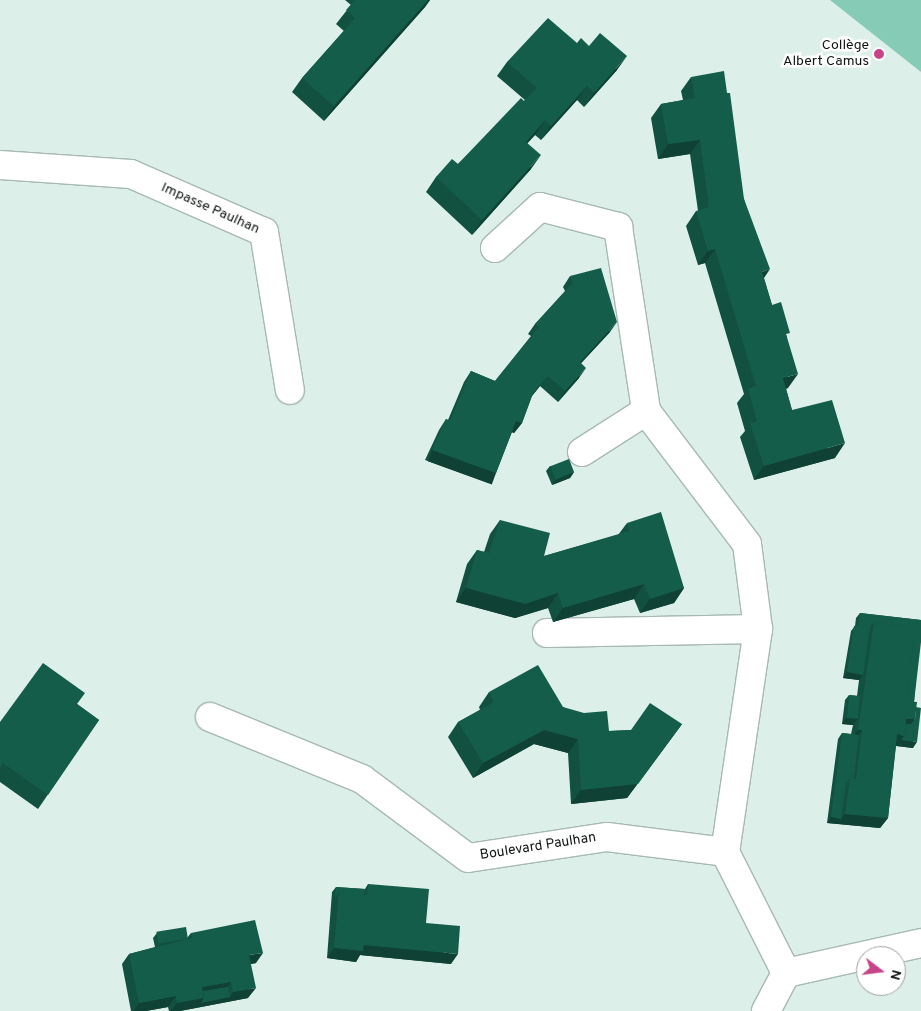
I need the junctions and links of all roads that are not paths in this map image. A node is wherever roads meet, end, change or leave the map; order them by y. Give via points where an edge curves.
1 (0, 166) edge
2 (495, 248) dead end
3 (290, 390) dead end
4 (646, 411) junction
5 (582, 452) dead end
6 (758, 629) junction
7 (547, 634) dead end
8 (210, 717) dead end
9 (726, 852) junction
10 (921, 943) edge
11 (786, 974) junction
12 (766, 1011) edge

1 - 3 street, Impasse Paulhan via 131,174 264,232
2 - 4 street via 540,206 618,227
4 - 5 street
4 - 6 street via 747,544
6 - 7 street
6 - 9 street
8 - 9 street, Boulevard Paulhan via 362,780 468,858 607,837
9 - 11 street
10 - 11 street
11 - 12 street

